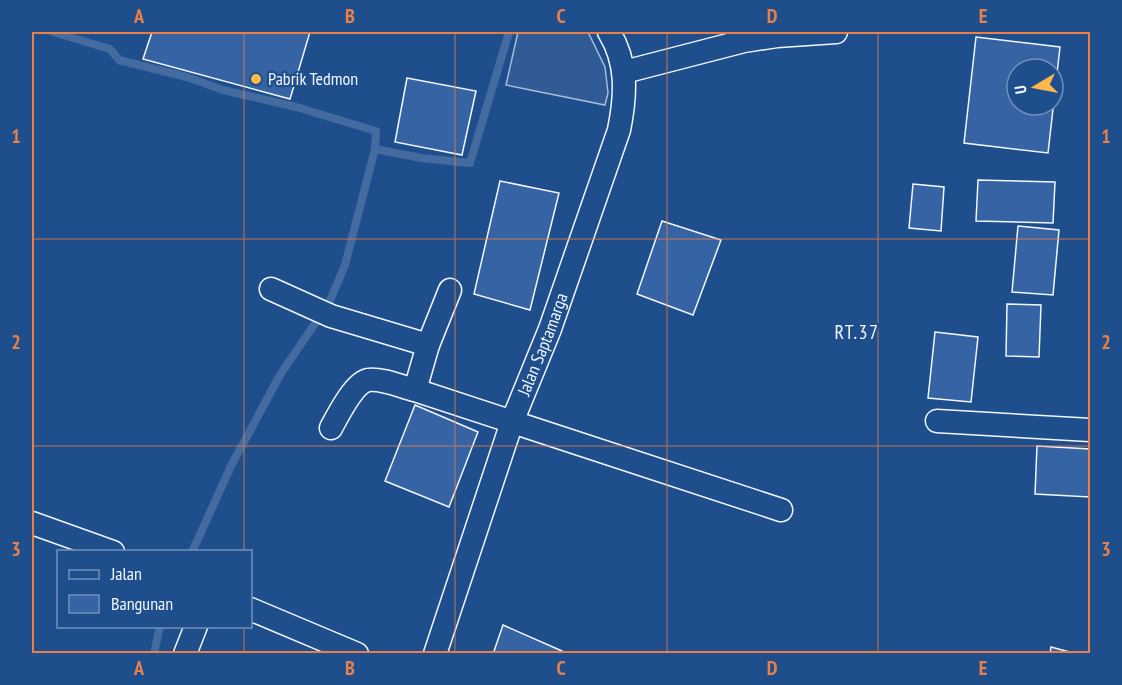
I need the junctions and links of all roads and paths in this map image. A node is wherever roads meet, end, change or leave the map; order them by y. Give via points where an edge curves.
1 (609, 32) edge
2 (836, 32) edge
3 (624, 72) junction
4 (271, 289) dead end
5 (450, 290) dead end
6 (428, 345) junction
7 (415, 390) junction
8 (937, 421) dead end
9 (512, 422) junction
10 (331, 428) dead end
11 (1090, 430) edge
12 (781, 510) dead end
13 (32, 523) edge
14 (107, 550) edge
15 (252, 610) edge
16 (196, 628) edge
17 (185, 654) edge
18 (357, 654) edge
19 (435, 654) edge

1 - 3 street, Jalan Saptamarga
2 - 3 street via 744,41
3 - 9 street, Jalan Saptamarga via 619,130 550,329
4 - 6 street via 325,313
5 - 6 street
6 - 7 street
7 - 9 street
7 - 10 street via 367,380 348,399
8 - 11 street
9 - 12 street
9 - 19 street, Jalan Saptamarga
13 - 14 street
15 - 18 street
16 - 17 street

